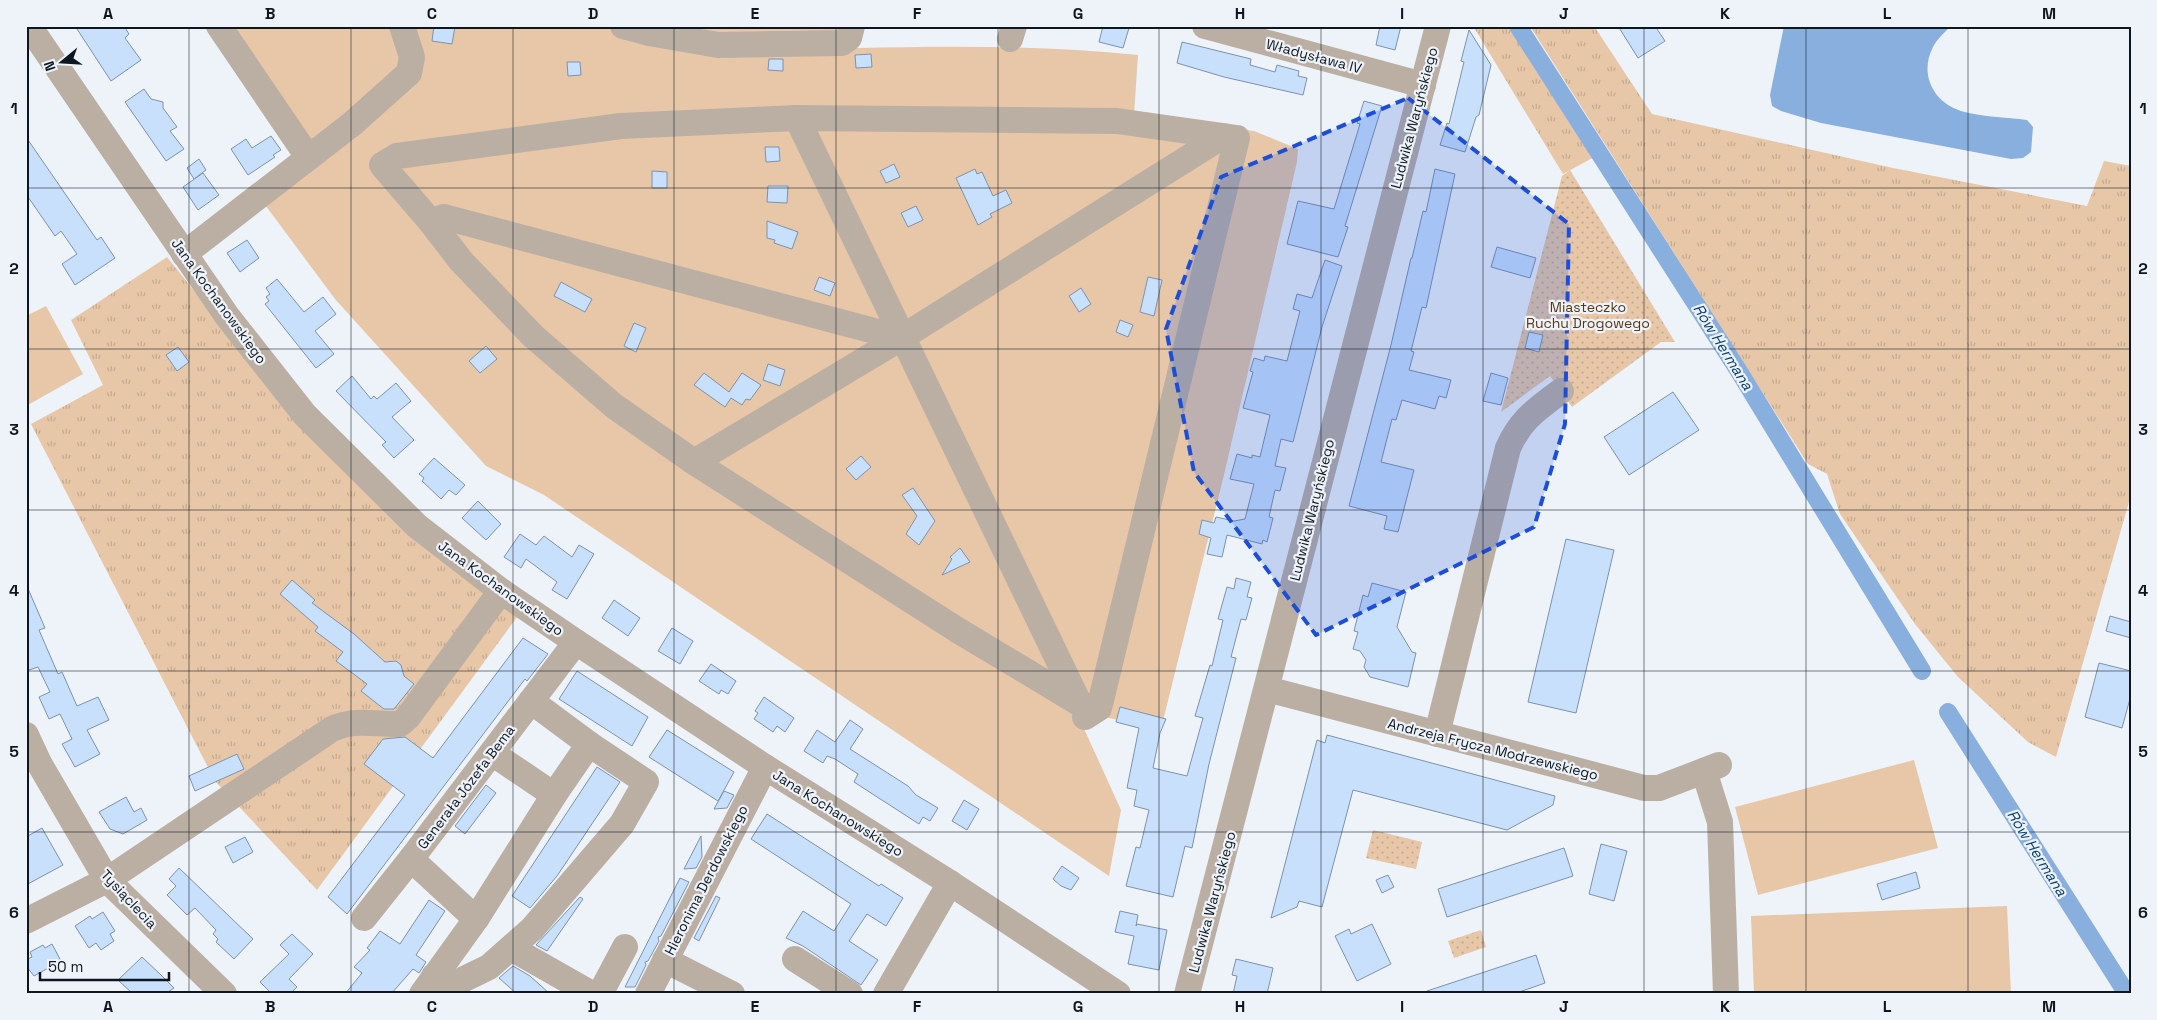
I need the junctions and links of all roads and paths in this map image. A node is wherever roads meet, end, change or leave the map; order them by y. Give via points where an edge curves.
1 (29, 26) edge
2 (219, 26) edge
3 (402, 26) edge
4 (623, 26) edge
5 (852, 26) edge
6 (1205, 26) edge
7 (1438, 26) edge
8 (1423, 85) junction
9 (797, 118) junction
10 (1222, 136) junction
11 (308, 157) junction
12 (431, 222) junction
13 (184, 254) junction
14 (901, 338) junction
15 (1560, 391) dead end
16 (694, 462) junction
17 (501, 591) junction
18 (569, 652) junction
19 (1267, 689) junction
20 (531, 701) junction
21 (1085, 717) dead end
22 (1436, 734) junction
23 (26, 735) edge
24 (589, 744) junction
25 (492, 753) junction
26 (764, 767) junction
27 (554, 795) junction
28 (411, 859) junction
29 (107, 880) junction
30 (950, 883) junction
31 (364, 918) dead end
32 (476, 919) junction
33 (26, 921) edge
34 (625, 947) dead end
35 (511, 948) junction
36 (795, 959) dead end
37 (665, 960) junction
38 (432, 979) edge
39 (224, 994) edge
40 (592, 994) edge
41 (600, 994) edge
42 (648, 994) edge
43 (732, 994) edge
44 (850, 994) edge
45 (886, 994) edge
46 (1118, 994) edge
47 (1187, 994) edge
48 (1726, 994) edge

1 - 13 street, Jana Kochanowskiego
2 - 11 street
3 - 11 street via 412,57 409,73 352,124
4 - 5 street via 718,44 842,43 849,38
6 - 8 street, Władysława IV
7 - 8 street, Ludwika Waryńskiego
8 - 19 street, Ludwika Waryńskiego
9 - 10 street via 1117,121
9 - 12 street via 621,126 397,156 382,165
9 - 14 street
10 - 14 street
10 - 21 street via 1237,138 1104,692 1099,708
11 - 13 street
12 - 14 street via 444,217
12 - 16 street via 460,262 533,336 614,406
13 - 17 street, Jana Kochanowskiego via 226,316 305,415 417,526
14 - 16 street
14 - 16 street via 1079,703 959,631
15 - 22 street via 1526,418 1516,429 1508,448
17 - 18 street, Jana Kochanowskiego
17 - 29 street via 400,724 345,723 332,729
18 - 20 street, Generała Józefa Bema
18 - 26 street, Jana Kochanowskiego
19 - 22 street, Andrzeja Frycza Modrzewskiego
19 - 47 street, Ludwika Waryńskiego
20 - 24 street
20 - 25 street, Generała Józefa Bema
22 - 48 street, Andrzeja Frycza Modrzewskiego via 1644,788 1659,788 1712,768 1720,822
23 - 29 street, Tysiąclecia
24 - 27 street
24 - 35 street via 646,782 622,824 532,929
25 - 27 street
25 - 28 street, Generała Józefa Bema
26 - 30 street, Jana Kochanowskiego
26 - 37 street, Hieronima Derdowskiego
27 - 32 street
28 - 31 street
28 - 32 street, Generała Józefa Bema
29 - 33 street
29 - 39 street, Tysiąclecia
30 - 45 street
30 - 46 street, Jana Kochanowskiego
32 - 38 street
34 - 41 street
35 - 38 street via 489,967 452,985
35 - 40 street
36 - 44 street
37 - 42 street, Hieronima Derdowskiego
37 - 43 street

